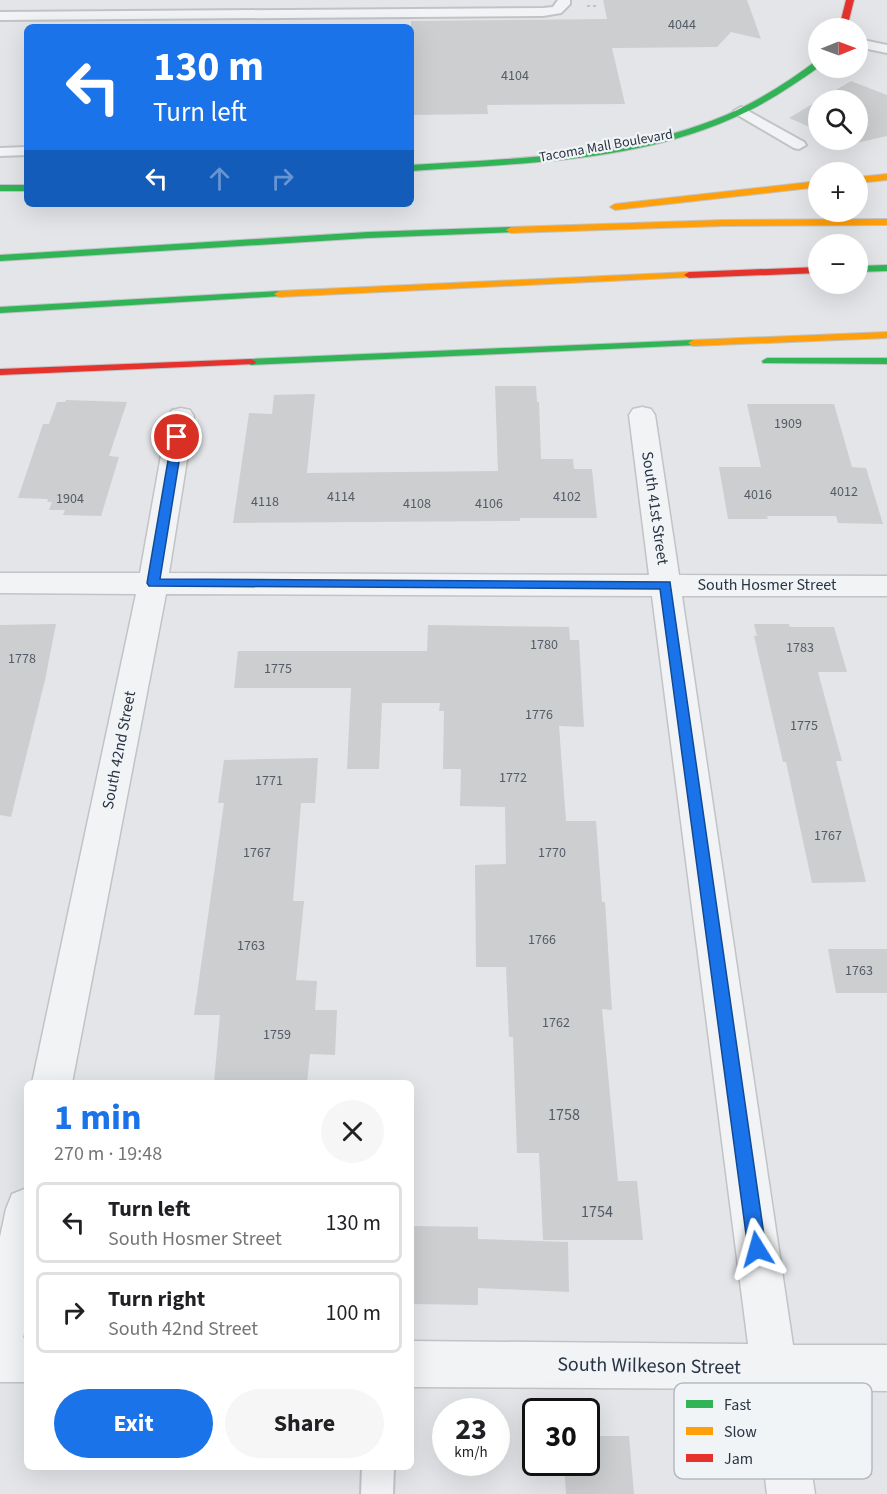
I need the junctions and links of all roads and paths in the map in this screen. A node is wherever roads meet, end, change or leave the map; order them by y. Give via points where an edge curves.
1 (564, 0) edge
2 (850, 0) edge
3 (213, 14) junction
4 (0, 16) edge
5 (846, 18) edge
6 (205, 24) edge
7 (868, 45) edge
8 (887, 49) edge
9 (808, 71) edge
10 (741, 111) junction
11 (799, 145) dead end
12 (0, 152) edge
13 (24, 152) edge
14 (414, 168) edge
15 (887, 177) edge
16 (868, 179) edge
17 (808, 185) edge
18 (0, 188) edge
19 (24, 188) edge
20 (605, 208) dead end
21 (546, 215) dead end
22 (887, 222) edge
23 (368, 235) junction
24 (0, 258) edge
25 (887, 268) edge
26 (868, 269) edge
27 (808, 270) edge
28 (0, 310) edge
29 (887, 335) edge
30 (748, 361) dead end
31 (887, 361) edge
32 (570, 362) dead end
33 (165, 365) junction
34 (0, 372) edge
35 (642, 415) dead end
36 (181, 416) dead end
37 (0, 583) edge
38 (153, 583) junction
39 (665, 585) junction
40 (887, 586) edge
41 (53, 1080) edge
42 (24, 1224) edge
43 (0, 1343) edge
44 (0, 1360) edge
45 (24, 1360) edge
46 (414, 1364) edge
47 (773, 1368) junction
48 (887, 1368) edge
49 (775, 1383) edge
50 (378, 1470) edge
51 (788, 1479) edge
52 (377, 1494) edge
53 (790, 1494) edge

1 - 3 lane via 560,9 543,12
2 - 5 main road
3 - 4 lane
3 - 6 lane
7 - 8 lane
9 - 10 main road, Tacoma Mall Boulevard via 770,99
10 - 11 lane
10 - 14 main road, Tacoma Mall Boulevard via 655,141 544,158
12 - 13 lane
15 - 16 main road
17 - 20 main road
18 - 19 main road
21 - 23 main road
22 - 23 main road via 723,223
23 - 24 main road
25 - 26 main road
27 - 28 main road
29 - 33 main road
30 - 31 main road
32 - 33 main road
33 - 34 main road
35 - 39 street, South 41st Street
36 - 38 street, South 42nd Street
37 - 38 street, South Hosmer Street
38 - 39 street, South Hosmer Street
38 - 41 street, South 42nd Street
39 - 40 street, South Hosmer Street
39 - 47 street, South 41st Street
42 - 43 street
44 - 45 street
46 - 47 street, South Wilkeson Street
47 - 48 street, South Wilkeson Street
47 - 49 street, South 41st Street
50 - 52 lane
51 - 53 street, South 41st Street

